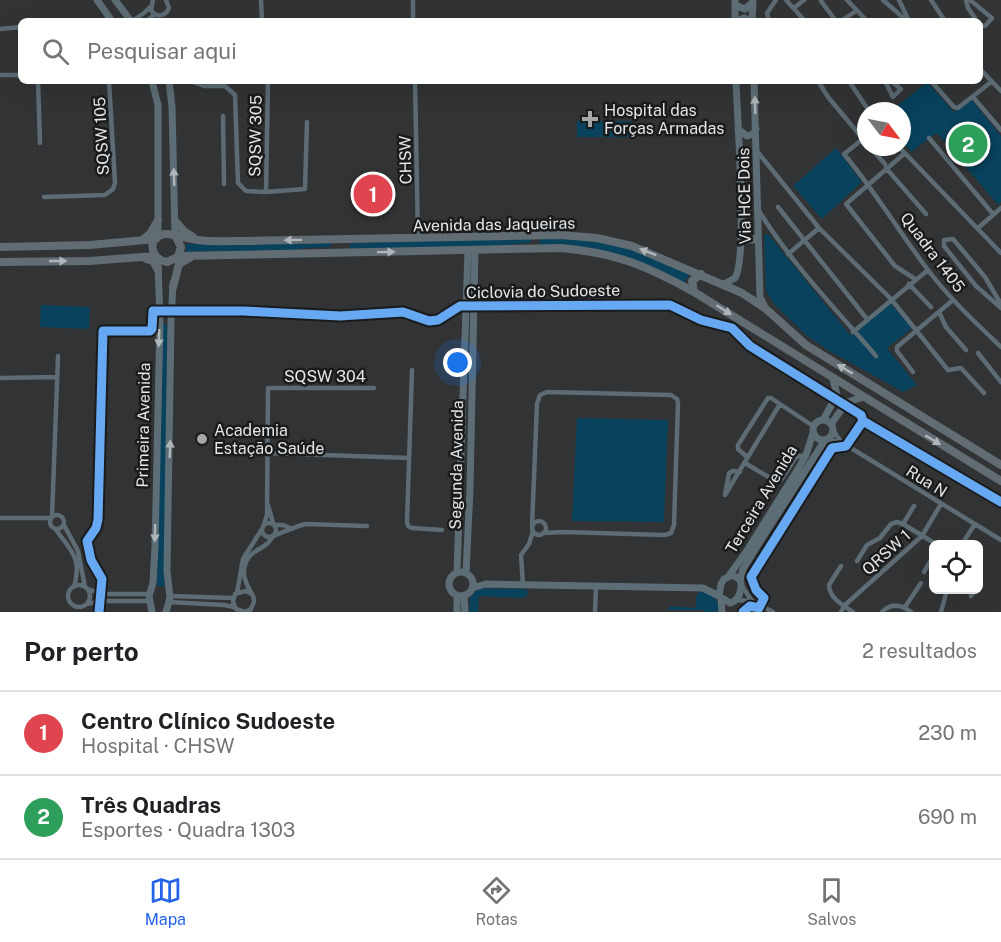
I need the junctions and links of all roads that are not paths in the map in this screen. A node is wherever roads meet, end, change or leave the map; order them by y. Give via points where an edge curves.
1 (97, 0) edge
2 (115, 0) edge
3 (166, 0) edge
4 (261, 0) edge
5 (412, 0) edge
6 (776, 0) edge
7 (786, 0) edge
8 (804, 0) edge
9 (847, 0) edge
10 (883, 0) edge
11 (898, 0) edge
12 (931, 0) edge
13 (968, 0) edge
14 (753, 1) edge
15 (821, 1) edge
16 (151, 3) edge
17 (735, 3) edge
18 (794, 8) junction
19 (856, 11) junction
20 (165, 14) junction
21 (156, 17) edge
22 (110, 18) edge
23 (129, 18) edge
24 (136, 18) edge
25 (164, 18) edge
26 (262, 18) edge
27 (413, 18) edge
28 (736, 18) edge
29 (751, 18) edge
30 (768, 18) edge
31 (802, 18) edge
32 (834, 18) edge
33 (847, 18) edge
34 (864, 18) edge
35 (904, 18) edge
36 (907, 18) edge
37 (943, 18) edge
38 (975, 18) edge
39 (983, 26) edge
40 (18, 27) edge
41 (0, 29) edge
42 (983, 73) edge
43 (0, 75) edge
44 (18, 75) edge
45 (991, 82) junction
46 (38, 84) edge
47 (109, 84) edge
48 (153, 84) edge
49 (169, 84) edge
50 (198, 84) edge
51 (268, 84) edge
52 (415, 84) edge
53 (736, 84) edge
54 (754, 84) edge
55 (820, 84) edge
56 (851, 84) edge
57 (887, 84) edge
58 (895, 84) edge
59 (934, 84) edge
60 (1001, 92) edge
61 (973, 97) junction
62 (863, 102) edge
63 (223, 116) dead end
64 (307, 122) dead end
65 (738, 129) junction
66 (756, 129) junction
67 (1001, 130) edge
68 (857, 131) edge
69 (223, 132) junction
70 (237, 134) junction
71 (929, 138) dead end
72 (173, 139) junction
73 (159, 141) junction
74 (40, 142) dead end
75 (857, 145) edge
76 (756, 150) junction
77 (878, 156) edge
78 (901, 156) edge
79 (908, 156) edge
80 (886, 166) junction
81 (757, 171) junction
82 (772, 172) junction
83 (868, 183) junction
84 (224, 184) dead end
85 (266, 192) junction
86 (44, 197) dead end
87 (778, 207) dead end
88 (1001, 208) edge
89 (758, 209) junction
90 (926, 214) dead end
91 (993, 214) junction
92 (158, 220) junction
93 (175, 221) junction
94 (819, 228) junction
95 (978, 228) junction
96 (741, 232) junction
97 (772, 232) junction
98 (534, 235) junction
99 (176, 236) junction
100 (758, 236) junction
101 (157, 238) junction
102 (418, 238) junction
103 (200, 240) junction
104 (330, 240) junction
105 (352, 240) junction
106 (140, 241) junction
107 (804, 241) junction
108 (0, 247) edge
109 (532, 248) junction
110 (471, 250) junction
111 (335, 253) junction
112 (350, 253) junction
113 (788, 254) junction
114 (1001, 254) edge
115 (197, 255) junction
116 (139, 257) junction
117 (177, 257) junction
118 (157, 258) junction
119 (0, 262) edge
120 (158, 270) junction
121 (928, 270) junction
122 (701, 274) junction
123 (915, 279) junction
124 (724, 284) junction
125 (909, 284) junction
126 (173, 286) junction
127 (694, 292) junction
128 (891, 299) junction
129 (953, 300) junction
130 (1001, 306) edge
131 (931, 307) dead end
132 (765, 309) junction
133 (939, 312) junction
134 (160, 320) junction
135 (867, 320) junction
136 (171, 322) junction
137 (916, 330) junction
138 (853, 332) junction
139 (798, 340) junction
140 (1001, 347) edge
141 (785, 348) junction
142 (966, 350) dead end
143 (978, 353) dead end
144 (58, 356) dead end
145 (876, 356) dead end
146 (412, 370) dead end
147 (913, 372) dead end
148 (56, 377) junction
149 (0, 378) edge
150 (833, 379) junction
151 (1001, 382) edge
152 (374, 388) dead end
153 (984, 393) dead end
154 (864, 398) junction
155 (780, 404) junction
156 (823, 420) junction
157 (832, 427) junction
158 (813, 429) junction
159 (827, 439) junction
160 (841, 442) junction
161 (268, 453) junction
162 (806, 455) junction
163 (747, 457) junction
164 (409, 458) junction
165 (745, 463) junction
166 (1001, 465) edge
167 (740, 472) junction
168 (1001, 481) edge
169 (267, 503) junction
170 (534, 504) junction
171 (941, 504) junction
172 (54, 505) junction
173 (914, 506) dead end
174 (61, 516) junction
175 (51, 517) junction
176 (0, 518) edge
177 (34, 518) junction
178 (274, 524) junction
179 (545, 524) junction
180 (903, 524) junction
181 (975, 524) junction
182 (50, 525) junction
183 (64, 525) junction
184 (367, 526) dead end
185 (262, 528) junction
186 (533, 528) junction
187 (292, 529) junction
188 (56, 530) junction
189 (442, 530) dead end
190 (561, 532) junction
191 (542, 534) junction
192 (274, 536) junction
193 (922, 536) junction
194 (929, 540) edge
195 (965, 540) edge
196 (1001, 540) edge
197 (79, 561) junction
198 (857, 561) dead end
199 (929, 563) edge
200 (522, 566) junction
201 (841, 566) dead end
202 (924, 572) dead end
203 (465, 574) junction
204 (726, 578) junction
205 (741, 582) junction
206 (921, 583) dead end
207 (486, 584) junction
208 (523, 585) junction
209 (596, 586) junction
210 (74, 587) junction
211 (85, 588) junction
212 (472, 588) junction
213 (703, 588) junction
214 (252, 594) junction
215 (945, 594) edge
216 (235, 595) junction
217 (460, 596) junction
218 (126, 597) junction
219 (169, 598) junction
220 (720, 598) junction
221 (151, 600) edge
222 (735, 601) junction
223 (752, 601) junction
224 (71, 604) junction
225 (86, 604) junction
226 (845, 605) junction
227 (905, 607) junction
228 (237, 610) edge
229 (250, 610) edge
230 (74, 612) edge
231 (83, 612) edge
232 (166, 612) edge
233 (457, 612) edge
234 (465, 612) edge
235 (595, 612) edge
236 (722, 612) edge
237 (730, 612) edge
238 (773, 612) edge
239 (841, 612) edge
240 (853, 612) edge
241 (882, 612) edge
242 (910, 612) edge
243 (941, 612) edge

1 - 22 main road
2 - 23 main road
3 - 20 street via 169,9
4 - 26 street
5 - 27 street
6 - 30 street via 766,13
7 - 18 street
8 - 18 street
9 - 19 street
10 - 35 street
11 - 36 street
12 - 37 street
13 - 38 street
13 - 39 street via 992,18
14 - 17 main road via 745,9
14 - 29 main road
15 - 32 street
16 - 21 street
16 - 24 street
17 - 28 main road
18 - 31 street
19 - 33 street
19 - 34 street
20 - 21 street
20 - 25 street
40 - 41 street
42 - 45 street
43 - 44 street
45 - 60 street
45 - 61 street
46 - 74 street
47 - 86 street, SQSW 105 via 113,189 105,195
48 - 73 main road
49 - 72 main road
50 - 70 street, SQSW 305 via 225,86 233,92
51 - 85 street, SQSW 305
52 - 102 street, CHSW
53 - 65 main road, Via HCE Dois
66 -> 54 main road, Via HCE Dois
55 - 68 street
56 - 62 street
57 - 58 street via 894,98 901,89
59 - 61 street via 956,108
61 - 67 street
63 - 69 street, SQSW 305
64 - 85 street, SQSW 305 via 306,189
65 - 66 main road via 747,136
65 - 96 main road, Via HCE Dois
66 - 76 main road, Via HCE Dois
69 - 70 street, SQSW 305
69 - 84 street, SQSW 305
70 - 85 street, SQSW 305 via 239,185 246,190
71 - 91 street
72 - 73 main road
93 -> 72 main road
73 - 92 main road
75 - 83 street, Quadra 1405 via 844,154
76 - 81 main road, Via HCE Dois
76 - 82 street
77 - 80 street, Quadra 1405
78 - 80 street
79 - 95 street
80 - 83 street
80 - 90 street, Quadra 1405
81 - 82 street via 765,168
81 - 89 main road, Via HCE Dois
82 - 94 street
83 - 121 street, Quadra 1405
83 - 123 street via 847,205 895,266
87 - 107 street
88 - 91 street
89 - 97 street
89 - 100 main road, Via HCE Dois
91 - 95 street
92 - 101 main road
92 - 106 main road via 150,234
93 - 99 main road
93 - 103 main road
94 - 107 street
94 - 128 street
95 - 114 street
96 - 100 main road via 747,240
96 - 124 main road, Via HCE Dois via 739,271
97 - 100 street via 764,231
97 - 113 street
98 - 102 main road, Avenida das Jaqueiras
98 - 109 main road
122 -> 98 main road, Avenida das Jaqueiras via 632,246 574,235
99 - 101 main road via 166,234
99 - 103 main road, Avenida das Jaqueiras
99 - 117 main road via 181,247
100 - 132 main road, Via HCE Dois via 760,297
101 - 106 main road
101 - 118 main road via 153,247
102 - 105 main road, Avenida das Jaqueiras
104 -> 103 main road, Avenida das Jaqueiras
104 - 105 main road, Avenida das Jaqueiras
104 - 111 main road via 336,244
105 - 112 main road via 348,246
106 - 108 main road
107 - 113 street
107 - 135 street
109 - 110 main road, Avenida das Jaqueiras
109 - 127 main road, Avenida das Jaqueiras via 620,257 663,274
112 -> 110 main road, Avenida das Jaqueiras
110 - 203 main road, Segunda Avenida
111 - 112 main road, Avenida das Jaqueiras
111 - 115 main road, Avenida das Jaqueiras
113 - 138 street
115 - 117 main road, Avenida das Jaqueiras
115 - 126 main road via 182,261
116 - 118 main road
119 -> 116 main road
116 - 120 main road via 153,261
117 - 118 main road via 167,262
117 - 126 main road, Primeira Avenida
118 - 120 main road, Primeira Avenida
120 - 134 main road, Primeira Avenida
121 - 123 street
121 - 129 street, Quadra 1405
122 - 124 main road, Avenida das Jaqueiras
122 - 127 main road via 692,281
123 - 125 street
124 - 132 main road, Avenida das Jaqueiras
125 - 128 street
125 - 131 street
126 - 136 main road, Primeira Avenida
127 -> 141 main road, Avenida das Jaqueiras
128 - 135 street
128 - 137 street
129 - 133 street
129 - 140 street, Quadra 1405
130 - 130 street, Quadra 1405 via 985,278 953,239 944,240 944,246 976,286
132 - 139 main road, Avenida das Jaqueiras
133 - 137 street
133 - 142 street
134 - 136 main road
134 -> 221 main road, Primeira Avenida
135 - 138 street
219 -> 136 main road, Primeira Avenida
137 - 147 street via 896,348
137 - 153 street via 948,370 961,368
138 - 145 street
139 - 141 main road via 795,347
166 -> 139 main road, Avenida das Jaqueiras
141 - 150 main road, Avenida das Jaqueiras
143 - 151 street
144 - 148 street
146 - 164 street
148 - 149 street
148 - 172 street
150 - 154 main road
150 - 156 main road via 837,395
152 - 161 street, SQSW 304 via 268,388
154 - 157 main road via 847,402
154 -> 168 main road
155 - 158 street
155 - 163 street
155 - 163 street via 771,398 767,400 738,445
156 - 157 main road
156 - 158 main road via 817,421
157 - 159 main road
157 - 160 street, Rua N
158 - 159 main road via 817,439
158 - 162 main road, Terceira Avenida
159 - 160 street, Rua N
159 - 205 main road, Terceira Avenida via 755,549 743,569
160 - 171 street, Rua N
161 - 164 street
161 - 169 street, SQSW 304
162 - 165 street via 796,457 777,482
162 - 204 main road, Terceira Avenida
163 - 165 street
164 - 189 street via 408,526
165 - 167 street
167 - 167 street via 726,495 729,473
169 - 178 street, SQSW 304
169 - 185 street, SQSW 304
170 - 179 street
170 - 186 street
170 - 190 street via 537,404 543,393 671,395 677,399 671,533
171 - 181 street, Rua N
171 - 193 street, QRSW 1
172 - 174 street
172 - 175 street
173 - 180 street
174 - 175 street
174 - 183 street
175 - 177 street
175 - 182 street
176 - 177 street
177 - 182 street
178 - 185 street
178 - 187 street
178 - 192 street
179 - 186 street via 537,521
179 - 190 street
179 - 191 street
180 - 193 street
180 - 198 street via 891,524 880,538 867,545
181 - 195 street
181 - 196 street, Rua N
182 - 188 street
183 - 188 street
183 - 197 street
184 - 187 street via 305,524
185 - 192 street via 265,536
185 - 216 street, SQSW 304 via 243,559
186 - 191 street
186 - 200 street via 521,555
187 - 192 street
188 - 197 street
190 - 191 street
191 - 200 street via 525,554
192 - 214 street via 246,563 244,578
193 - 194 street
193 - 226 street, QRSW 1
197 - 210 street
197 - 211 street
199 - 202 street
200 - 208 street
201 - 226 street via 828,589
203 - 207 main road
203 - 212 main road
203 - 217 main road via 452,576 449,584 450,590
204 - 205 main road via 733,575
204 - 213 main road
204 - 220 main road via 721,584
205 - 222 main road
205 - 223 street
206 - 227 street
207 - 208 main road
207 - 212 main road
208 - 209 main road
209 - 213 main road
209 - 235 street
210 - 211 street
210 - 224 street via 68,595
211 - 218 street
211 - 225 street via 90,594
212 - 217 main road
213 - 220 main road
214 - 216 street via 245,591
214 - 229 street
215 - 243 street
216 - 219 street
216 - 228 street
217 - 233 main road
217 - 234 main road
218 - 221 street
218 - 225 street
219 - 221 main road via 159,608
219 - 221 main road via 159,587
219 - 228 street via 224,604
219 - 232 main road, Primeira Avenida
220 - 222 main road via 726,603
220 - 236 main road
222 - 223 street
222 - 237 main road
223 - 238 street
224 - 225 street
224 - 230 street
225 - 231 street
226 - 239 street, QRSW 1
226 - 240 street
227 - 241 street via 895,605
227 - 242 street
228 - 229 street

